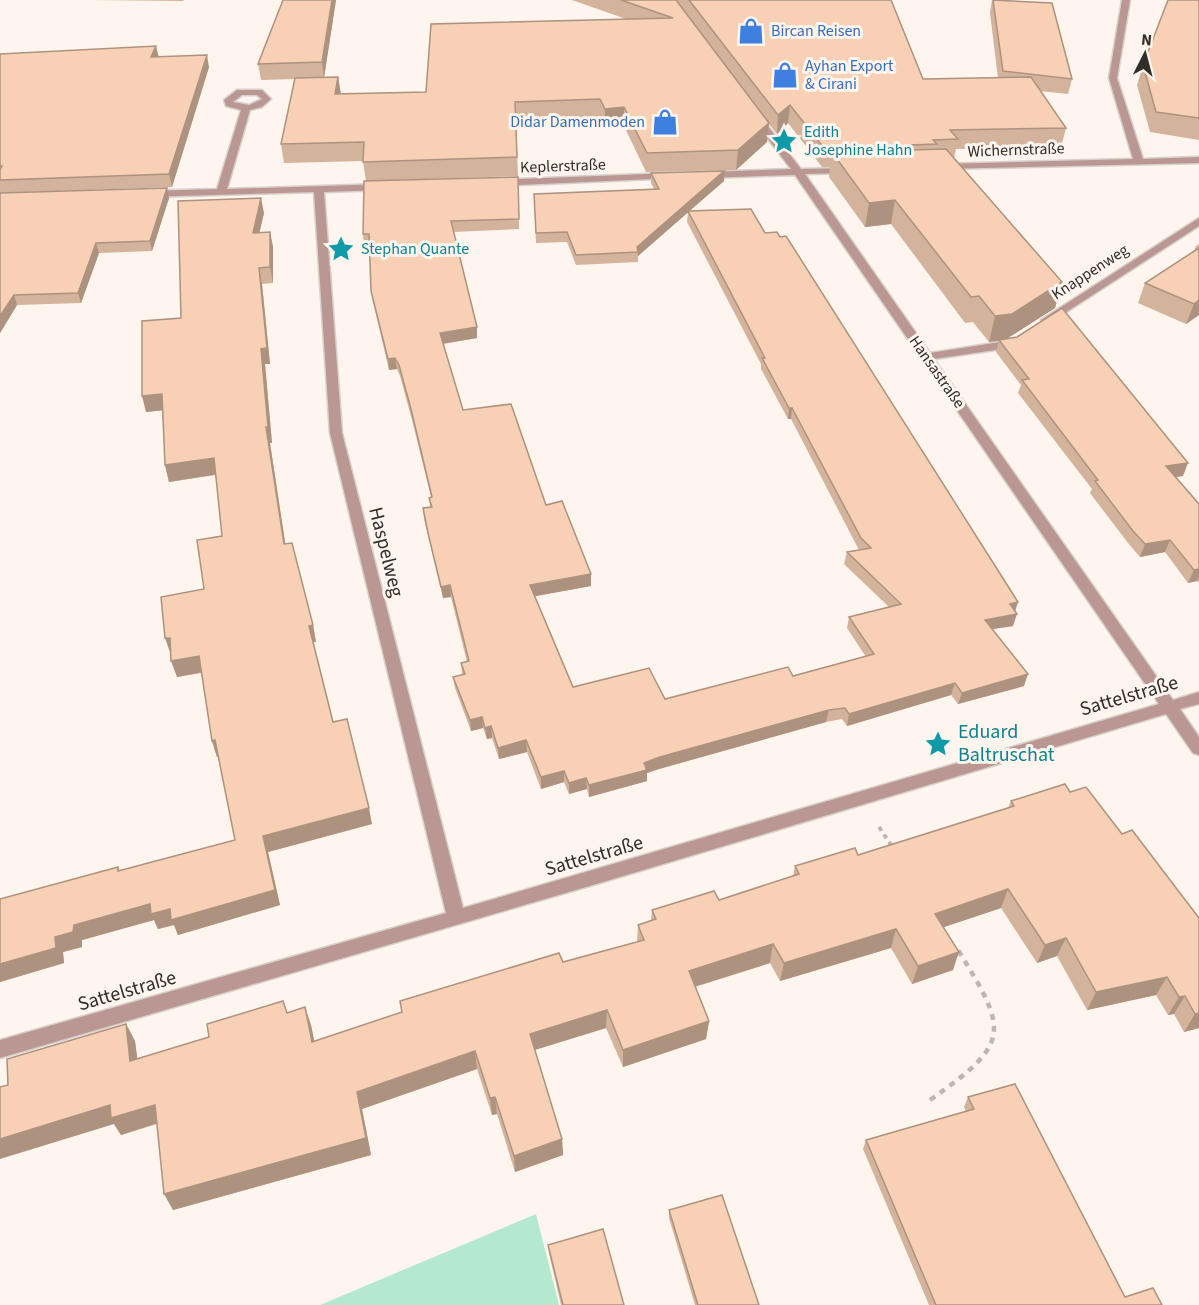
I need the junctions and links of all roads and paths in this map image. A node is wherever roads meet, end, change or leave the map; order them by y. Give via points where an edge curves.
1 (1126, 0) edge
2 (747, 105) edge
3 (246, 108) dead end
4 (1199, 160) edge
5 (1139, 162) junction
6 (927, 168) edge
7 (856, 170) edge
8 (798, 172) junction
9 (678, 176) edge
10 (690, 176) edge
11 (487, 183) edge
12 (391, 187) edge
13 (319, 190) junction
14 (221, 192) junction
15 (139, 194) edge
16 (1199, 221) edge
17 (927, 357) junction
18 (1199, 698) edge
19 (1169, 705) junction
20 (1199, 749) edge
21 (861, 798) junction
22 (899, 859) edge
23 (456, 916) junction
24 (956, 946) edge
25 (0, 1050) edge
26 (930, 1100) dead end

1 - 5 street via 1113,78
2 - 8 street, Hansastraße
3 - 14 street
4 - 5 street, Wichernstraße
5 - 6 street, Wichernstraße
7 - 8 street
8 - 10 street
8 - 17 street, Hansastraße
9 - 11 street, Keplerstraße
12 - 13 street
13 - 14 street
13 - 23 street, Haspelweg via 336,433
14 - 15 street
16 - 17 street, Knappenweg via 1009,345
17 - 19 street, Hansastraße
18 - 19 street, Sattelstraße
19 - 20 street, Hansastraße
19 - 21 street, Sattelstraße
21 - 22 path
21 - 23 street, Sattelstraße
23 - 25 street, Sattelstraße
24 - 26 path via 985,992 995,1018 996,1037 979,1063

